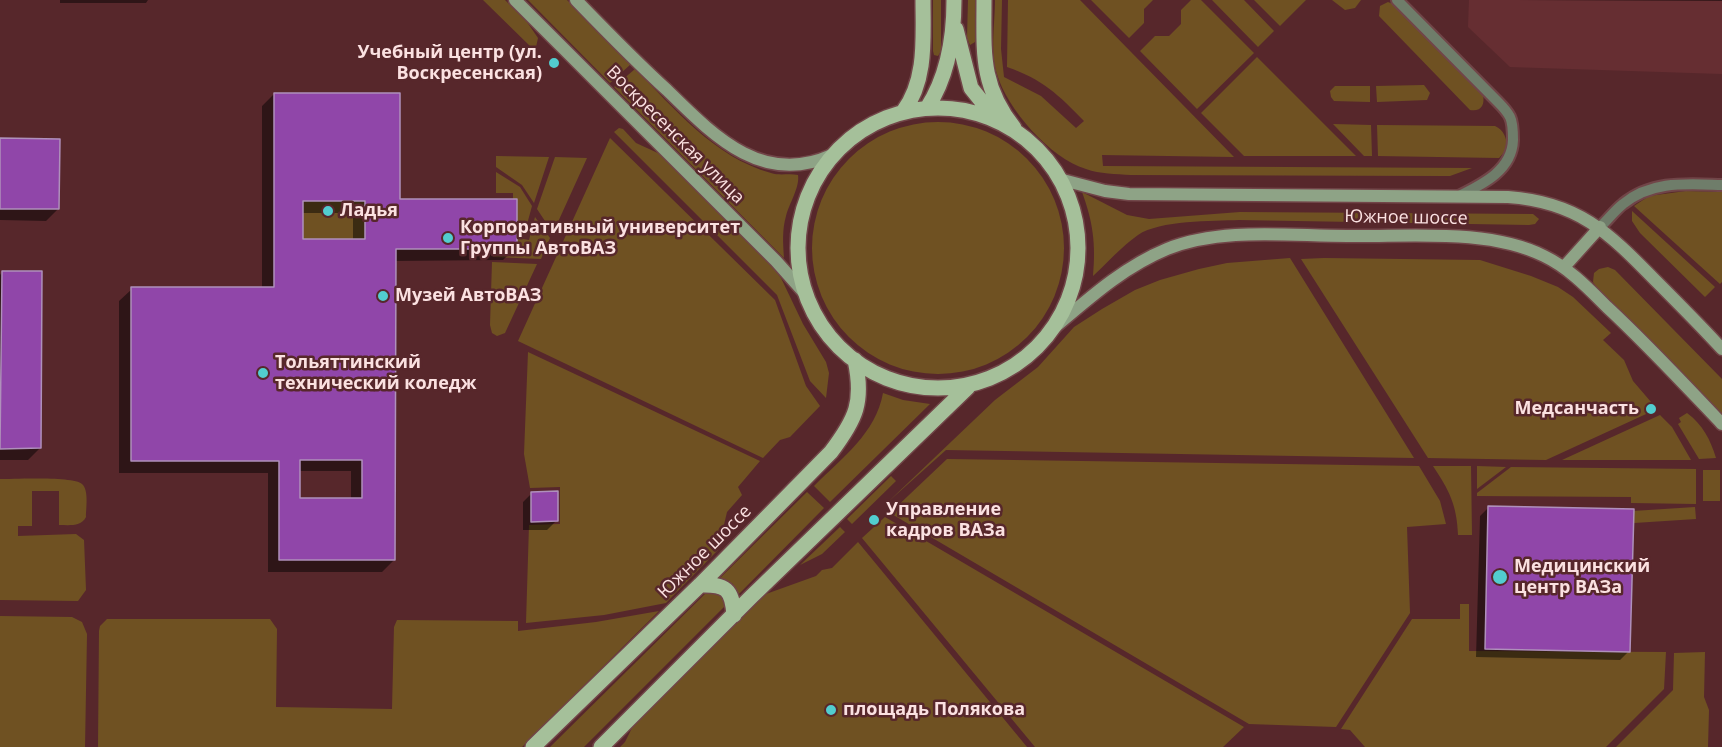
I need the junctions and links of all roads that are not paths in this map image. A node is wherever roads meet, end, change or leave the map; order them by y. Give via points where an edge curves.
1 (515, 0) edge
2 (576, 0) edge
3 (923, 0) edge
4 (954, 0) edge
5 (984, 0) edge
6 (1397, 0) edge
7 (954, 23) junction
8 (927, 108) junction
9 (903, 112) junction
10 (998, 122) junction
11 (1020, 135) junction
12 (832, 155) junction
13 (1059, 179) junction
14 (1722, 185) edge
15 (1456, 197) junction
16 (1600, 227) junction
17 (1564, 267) junction
18 (808, 297) junction
19 (1048, 333) junction
20 (1722, 349) edge
21 (855, 360) junction
22 (968, 387) junction
23 (1722, 424) edge
24 (700, 585) junction
25 (734, 615) junction
26 (533, 747) edge
27 (601, 747) edge

1 - 18 main road, Воскресенская улица
2 - 12 main road, Воскресенская улица via 637,63 727,144 775,164 819,161
3 - 9 main road via 917,88
4 - 7 main road
5 - 11 main road via 988,81 1005,117
6 - 15 street via 1510,118 1513,149 1507,161 1493,176
7 - 8 main road via 944,74
7 - 10 main road via 971,88
8 - 9 main road
8 - 10 main road via 965,110
9 - 12 main road via 867,127
10 - 11 main road
11 - 13 main road
12 - 18 main road via 813,186 800,227 800,266
13 - 15 main road, Южное шоссе via 1105,191 1150,195
13 - 19 main road via 1074,218 1077,269 1063,311
14 - 16 street via 1668,184 1648,190 1624,203
15 - 16 main road, Южное шоссе via 1531,198 1554,204
16 - 17 main road
16 - 20 main road, Южное шоссе
17 - 19 main road, Южное шоссе via 1526,248 1491,240 1215,238 1167,249 1137,264
17 - 23 main road, Южное шоссе via 1647,344
18 - 21 main road via 827,330
19 - 22 main road via 1001,374
21 - 22 main road via 893,381 917,387
21 - 24 main road, Южное шоссе via 859,397 848,429 803,482
22 - 25 main road
24 - 25 main road via 714,585 730,593
24 - 26 main road, Южное шоссе
25 - 27 main road

